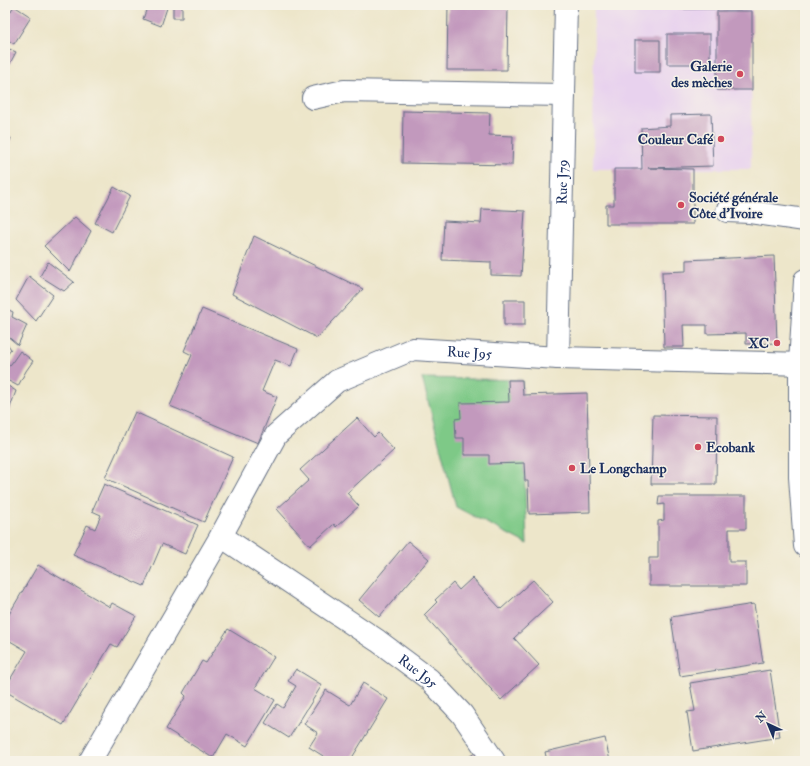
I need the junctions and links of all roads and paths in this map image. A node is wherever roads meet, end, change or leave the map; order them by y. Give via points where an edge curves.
1 (566, 5) edge
2 (564, 95) junction
3 (313, 98) dead end
4 (727, 211) dead end
5 (805, 220) edge
6 (805, 280) edge
7 (558, 358) junction
8 (803, 364) edge
9 (221, 536) junction
10 (805, 546) edge
11 (90, 761) edge
12 (494, 761) edge

1 - 2 street, Rue J79
2 - 3 street via 344,91
2 - 7 street, Rue J79
4 - 5 street
6 - 8 street
7 - 8 street, Rue J95
7 - 9 street, Rue J95 via 413,349 337,381 276,435
8 - 10 street via 800,477
9 - 11 street, Rue J95
9 - 12 street, Rue J95 via 378,641 429,679 462,714

